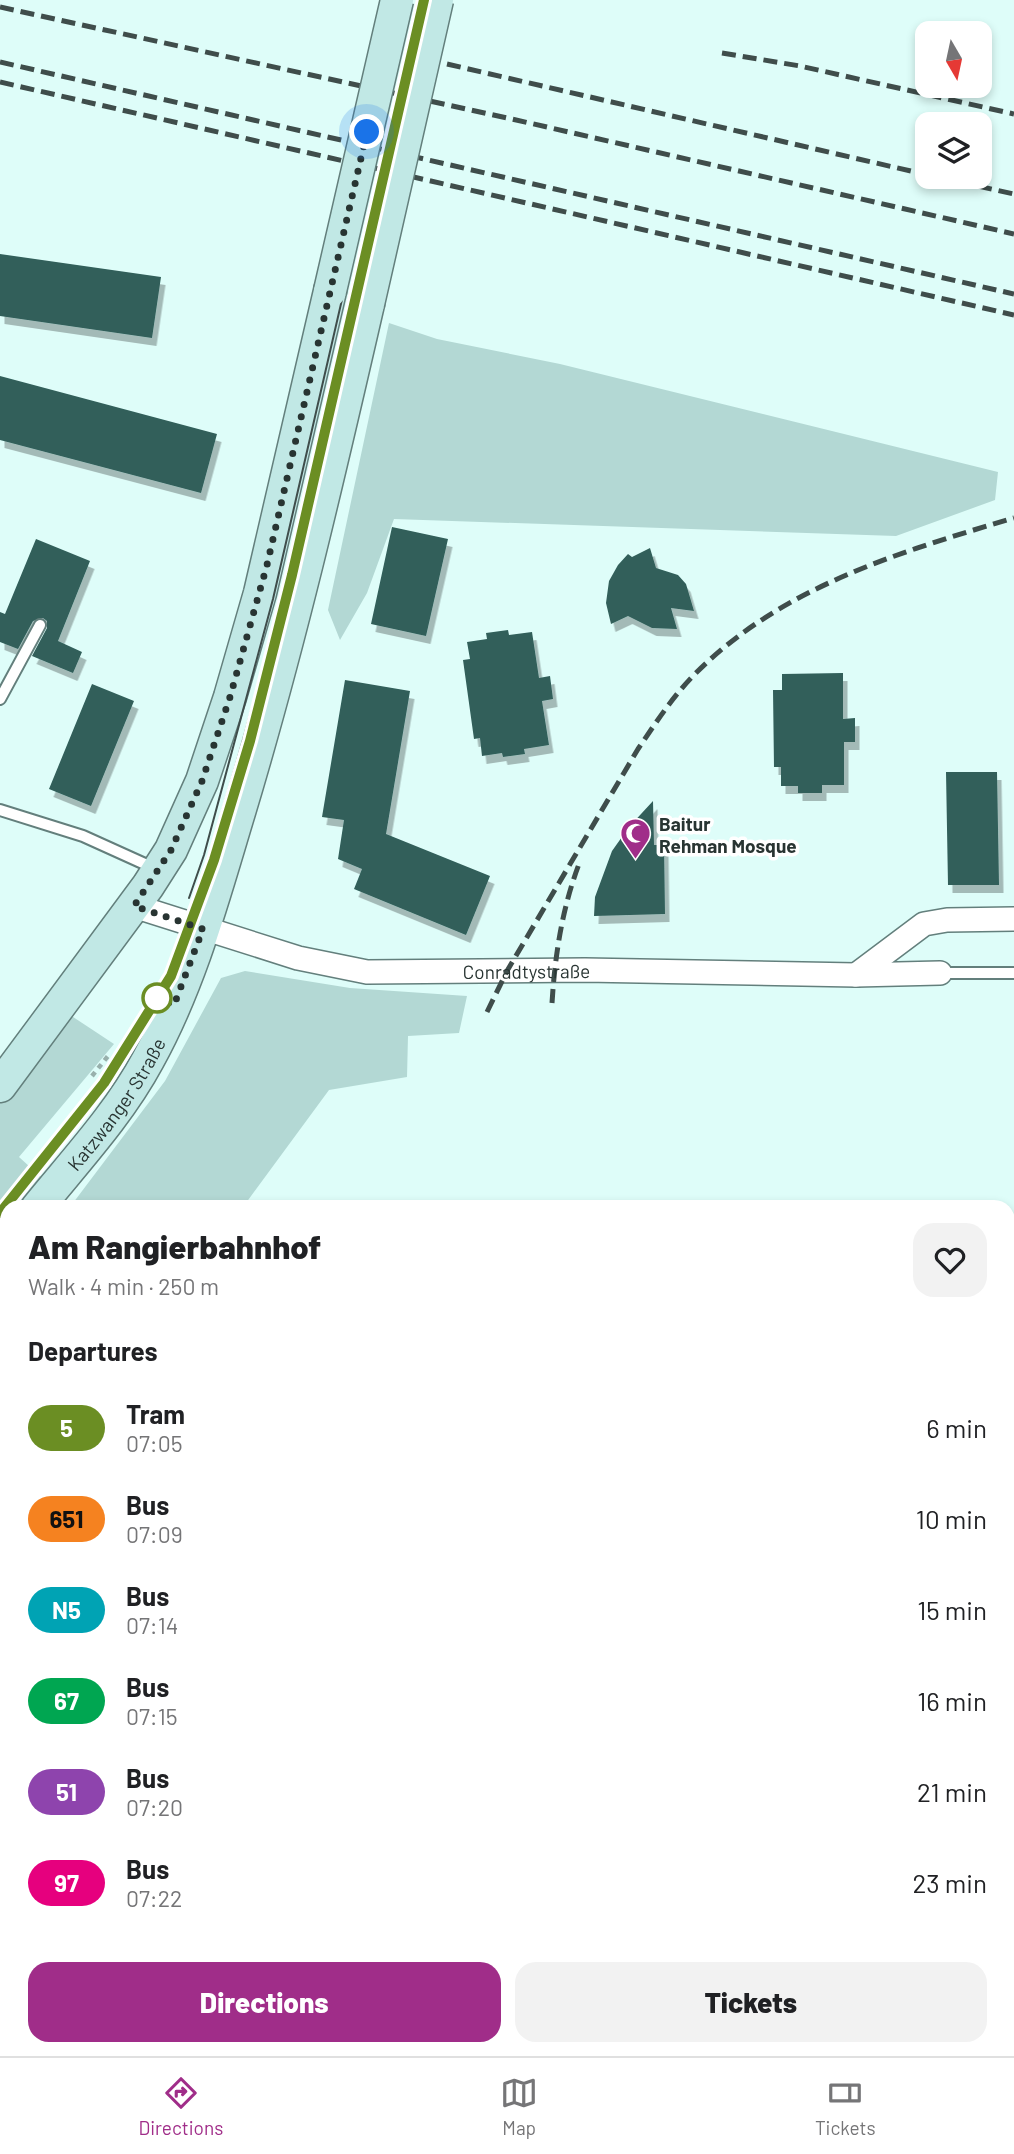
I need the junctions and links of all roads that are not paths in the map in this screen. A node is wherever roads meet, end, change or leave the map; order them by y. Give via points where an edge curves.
1 (397, 0) edge
2 (437, 0) edge
3 (40, 625) dead end
4 (0, 699) edge
5 (0, 810) edge
6 (158, 870) junction
7 (134, 906) junction
8 (1014, 919) edge
9 (203, 929) junction
10 (940, 973) joint
11 (1014, 973) edge
12 (856, 975) junction
13 (0, 1086) edge
14 (43, 1200) edge

1 - 6 main road, bridge via 267,565 202,781
2 - 9 main road, Katzwanger Straße, bridge via 294,619
3 - 4 lane
5 - 6 lane via 83,836
6 - 7 main road
7 - 9 street, Conradtystraße
7 - 13 main road
8 - 12 street via 924,924
9 - 12 street, Conradtystraße via 298,958 367,972
9 - 14 main road, Katzwanger Straße via 169,1018 137,1079
10 - 11 lane
10 - 12 street, Conradtystraße

